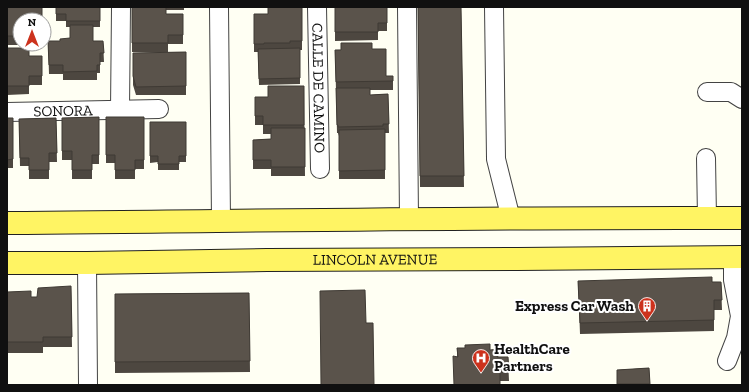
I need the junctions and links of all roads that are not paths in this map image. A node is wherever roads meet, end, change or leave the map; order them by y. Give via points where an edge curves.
1 (120, 7) edge
2 (219, 7) edge
3 (317, 7) edge
4 (407, 7) edge
5 (494, 7) edge
6 (707, 92) dead end
7 (742, 98) edge
8 (159, 109) dead end
9 (120, 110) junction
10 (7, 112) edge
11 (706, 158) dead end
12 (320, 169) dead end
13 (707, 218) junction
14 (742, 218) edge
15 (409, 219) junction
16 (511, 219) junction
17 (221, 221) junction
18 (7, 223) edge
19 (737, 257) edge
20 (7, 263) edge
21 (87, 263) junction
22 (727, 361) dead end
23 (88, 385) edge

1 - 9 street
2 - 17 street
3 - 12 street, CALLE DE CAMINO
4 - 15 street
5 - 16 street via 496,158
6 - 7 street via 731,92
8 - 9 street, SONORA
9 - 10 street, SONORA
11 - 13 street
13 - 14 main road
13 - 16 main road
15 - 16 main road
15 - 17 main road
17 - 18 main road
19 - 21 main road, LINCOLN AVENUE
19 - 22 street via 733,280 740,316 736,338
20 - 21 main road, LINCOLN AVENUE
21 - 23 street

